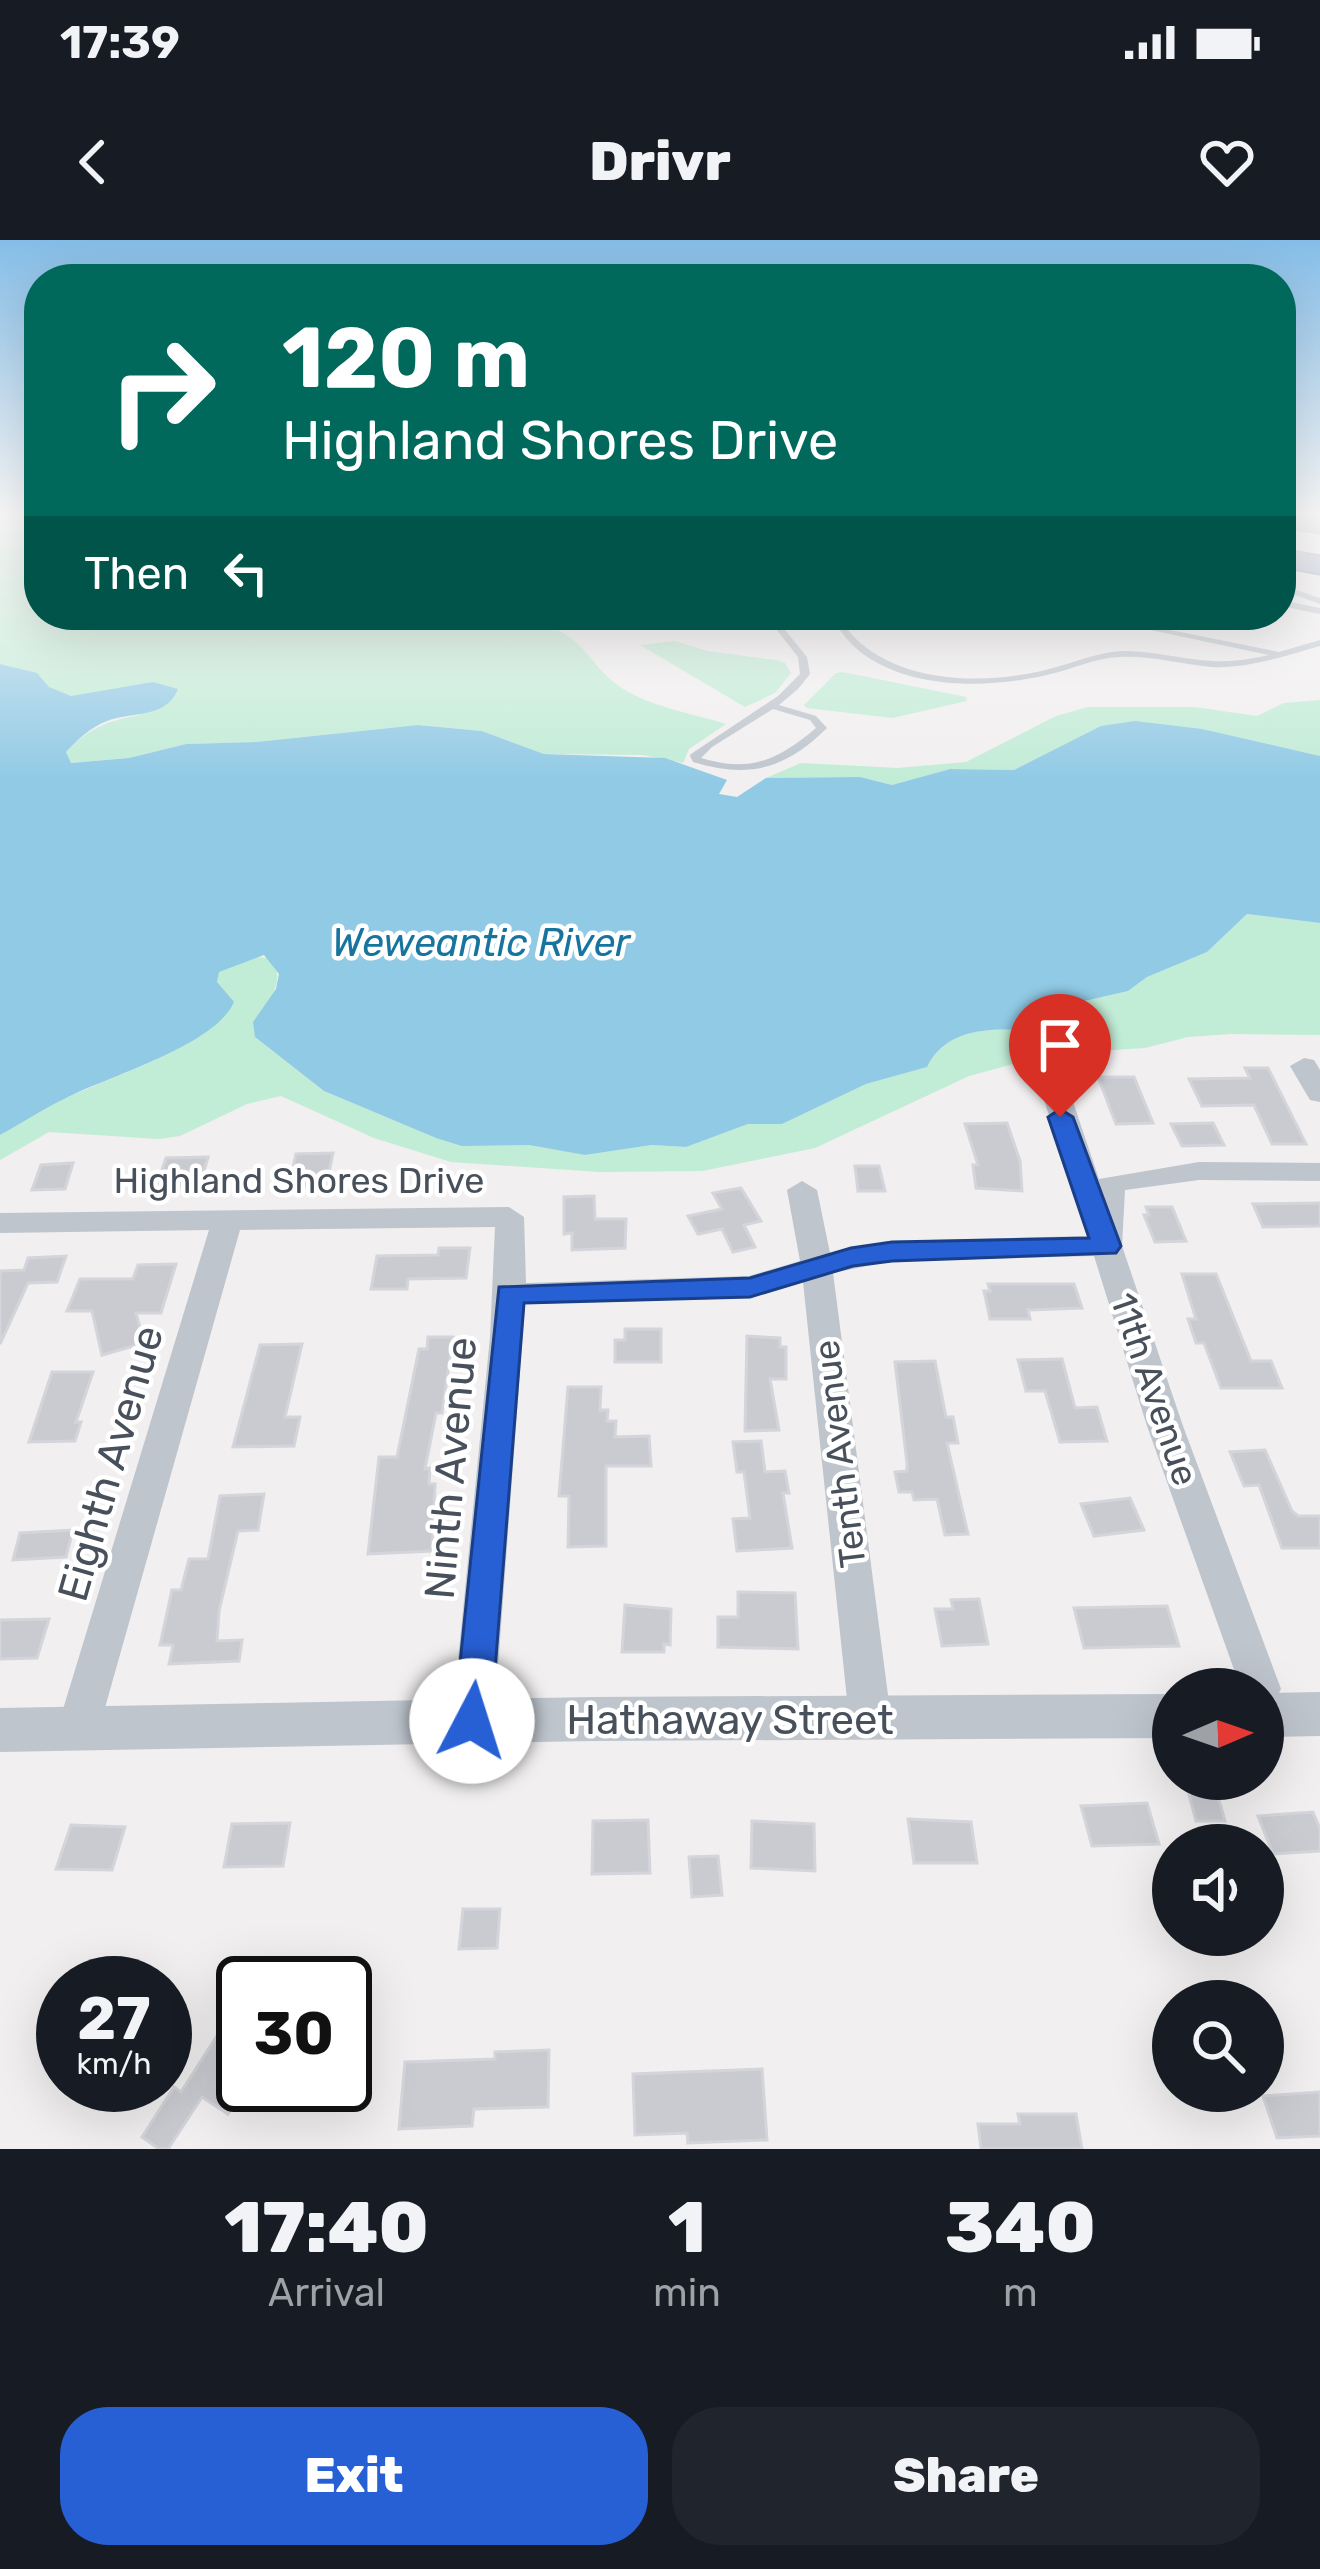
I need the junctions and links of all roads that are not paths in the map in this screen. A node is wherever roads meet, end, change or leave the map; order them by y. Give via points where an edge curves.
1 (779, 630) edge
2 (844, 630) edge
3 (1159, 630) edge
4 (1210, 640) junction
5 (1320, 644) edge
6 (1283, 654) junction
7 (1189, 661) junction
8 (772, 706) junction
9 (1304, 1066) dead end
10 (1054, 1088) dead end
11 (1320, 1094) edge
12 (1320, 1172) edge
13 (802, 1190) dead end
14 (226, 1221) junction
15 (0, 1223) edge
16 (1106, 1246) junction
17 (817, 1268) junction
18 (510, 1294) junction
19 (1251, 1668) edge
20 (1284, 1707) edge
21 (1320, 1714) edge
22 (1152, 1716) edge
23 (870, 1718) junction
24 (472, 1721) junction
25 (78, 1729) junction
26 (0, 1730) edge

1 - 8 lane via 806,668
2 - 7 lane via 859,650 925,676 1008,679 1125,653
3 - 4 lane
4 - 6 lane
4 - 7 lane via 1213,656
5 - 6 lane
6 - 7 lane
8 - 8 lane via 709,743 697,760 761,769 822,728
9 - 11 street
10 - 16 street, 11th Avenue
12 - 16 street via 1198,1172 1111,1183
13 - 17 street, Tenth Avenue
14 - 15 street, Highland Shores Drive
14 - 18 street, Highland Shores Drive via 508,1217
14 - 25 street, Eighth Avenue
16 - 17 street via 892,1251
16 - 19 street, 11th Avenue
17 - 18 street via 750,1288
17 - 23 street, Tenth Avenue
18 - 24 street, Ninth Avenue
20 - 21 street
22 - 23 street, Hathaway Street
23 - 24 street, Hathaway Street
24 - 25 street, Hathaway Street
25 - 26 street, Hathaway Street

